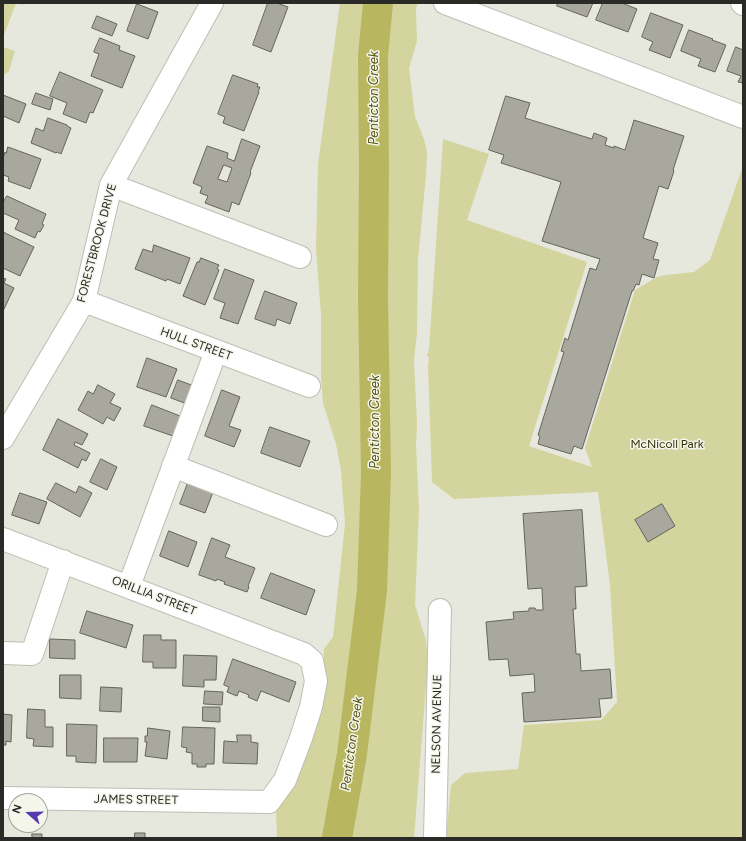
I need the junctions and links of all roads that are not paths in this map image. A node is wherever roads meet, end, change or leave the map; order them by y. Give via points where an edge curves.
1 (212, 3) edge
2 (445, 3) edge
3 (743, 117) edge
4 (110, 185) junction
5 (300, 257) dead end
6 (84, 301) junction
7 (216, 351) junction
8 (309, 386) dead end
9 (3, 438) edge
10 (174, 466) junction
11 (326, 526) dead end
12 (3, 539) edge
13 (63, 561) junction
14 (129, 586) junction
15 (440, 610) dead end
16 (3, 653) edge
17 (3, 798) edge
18 (269, 802) joint
19 (435, 838) edge

1 - 4 street, FORESTBROOK DRIVE
2 - 3 street
4 - 5 street
4 - 6 street, FORESTBROOK DRIVE
6 - 7 street, HULL STREET
6 - 9 street, FORESTBROOK DRIVE
7 - 8 street, HULL STREET
7 - 10 street
10 - 11 street
10 - 14 street
12 - 13 street, ORILLIA STREET
13 - 14 street, ORILLIA STREET
13 - 16 street via 32,654
14 - 18 street, ORILLIA STREET via 304,654 312,662 316,681 311,707 285,780
15 - 19 street, NELSON AVENUE
17 - 18 street, JAMES STREET

